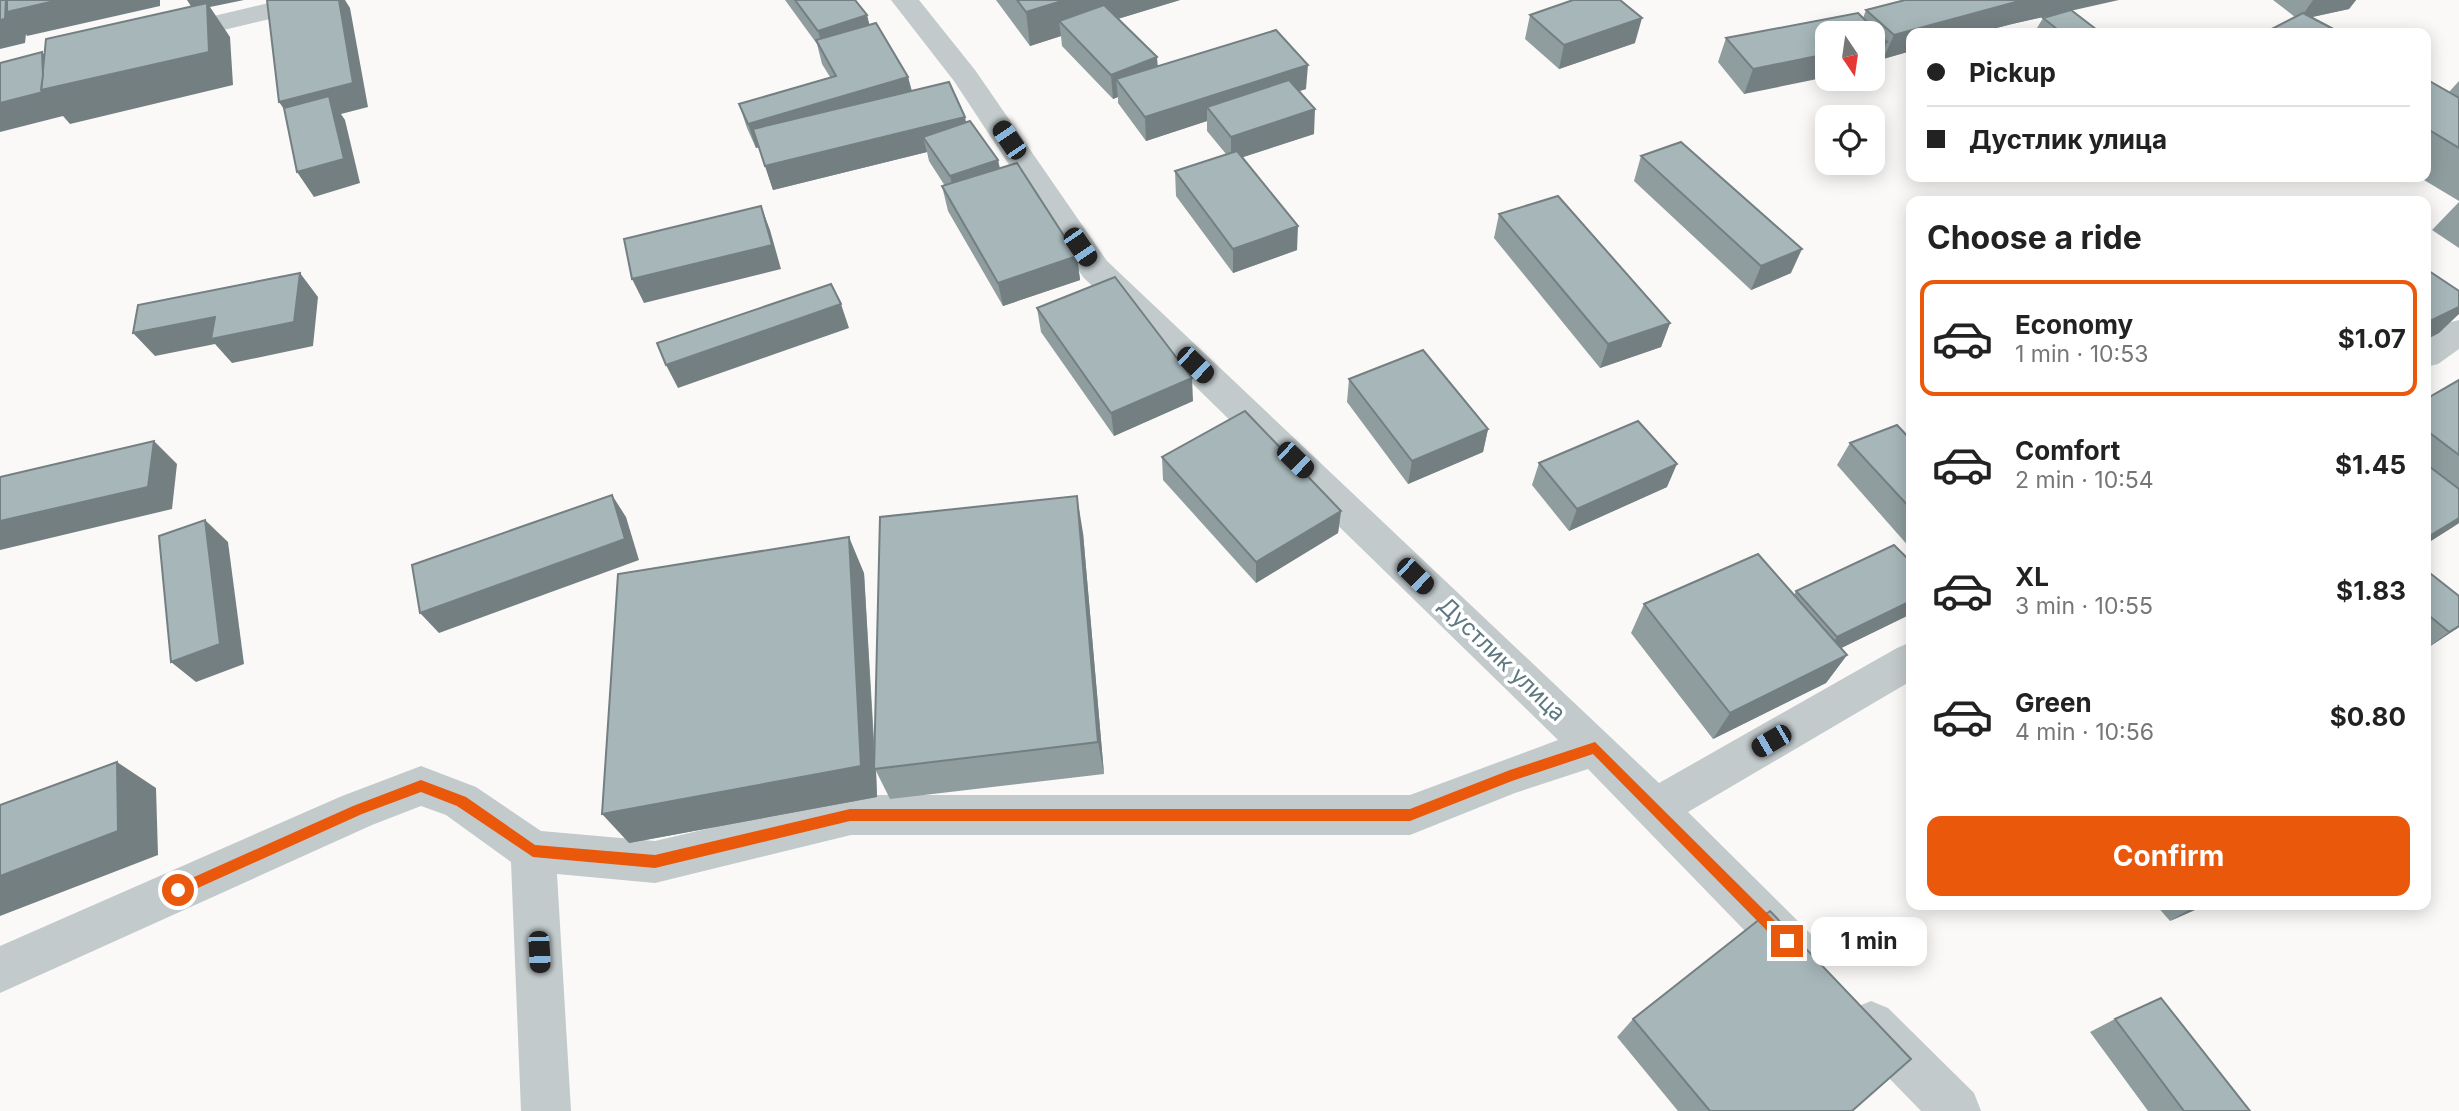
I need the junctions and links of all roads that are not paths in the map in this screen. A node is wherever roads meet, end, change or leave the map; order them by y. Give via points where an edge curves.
1 (314, 0) edge
2 (905, 0) edge
3 (144, 41) edge
4 (2459, 332) edge
5 (2431, 352) edge
6 (1906, 663) edge
7 (1595, 748) junction
8 (1654, 809) junction
9 (533, 851) junction
10 (0, 970) edge
11 (1820, 975) edge
12 (1849, 1004) edge
13 (546, 1111) edge
14 (1956, 1111) edge

1 - 3 street
2 - 7 street, Дустлик улица via 965,76 1095,269
4 - 5 street
6 - 8 street
7 - 8 street, Дустлик улица
7 - 9 street via 1510,775 1410,815 850,815 655,862
8 - 11 street, Дустлик улица
9 - 10 street via 461,801 421,786 357,810
9 - 13 street
12 - 14 street

